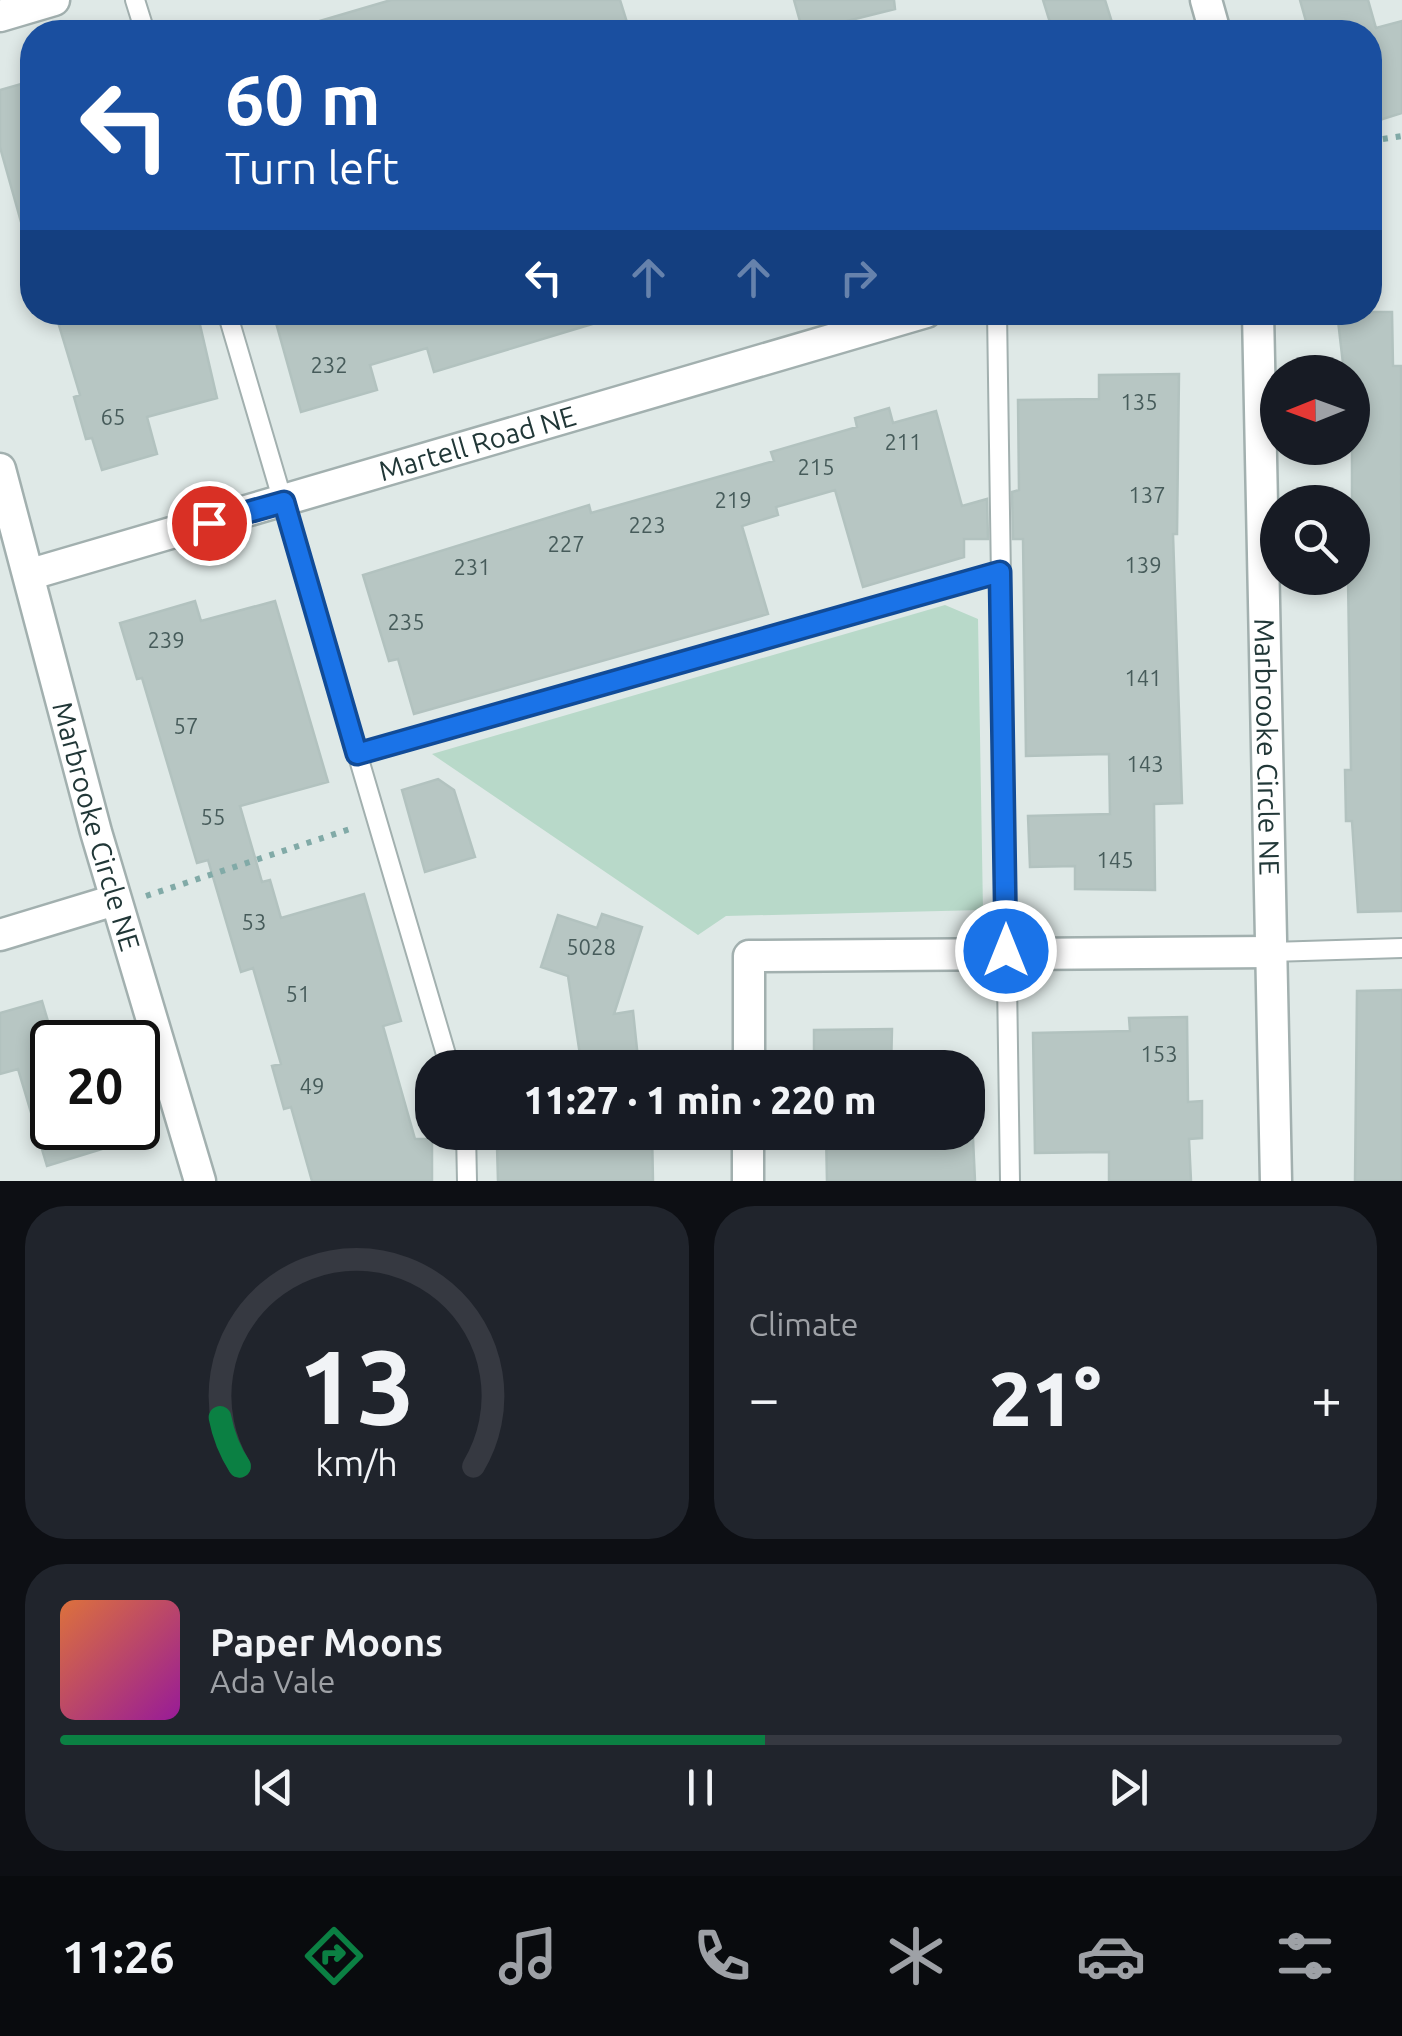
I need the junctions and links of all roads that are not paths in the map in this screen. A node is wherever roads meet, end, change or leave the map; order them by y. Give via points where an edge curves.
1 (54, 0) edge
2 (0, 16) edge
3 (231, 325) edge
4 (882, 325) edge
5 (997, 325) edge
6 (1258, 325) edge
7 (0, 470) edge
8 (284, 502) junction
9 (1000, 572) junction
10 (31, 574) junction
11 (357, 754) junction
12 (115, 900) junction
13 (0, 936) edge
14 (1402, 948) edge
15 (1006, 951) junction
16 (1271, 952) junction
17 (445, 1050) edge
18 (748, 1050) edge
19 (466, 1150) edge
20 (748, 1150) edge
21 (200, 1181) edge
22 (467, 1181) edge
23 (748, 1181) edge
24 (1010, 1181) edge
25 (1276, 1181) edge

1 - 2 street
3 - 8 lane
4 - 8 street, Martell Road NE
5 - 9 lane
6 - 16 street, Marbrooke Circle NE
7 - 10 street, Marbrooke Circle NE
8 - 10 street, Martell Road NE
8 - 11 lane
9 - 11 lane
9 - 15 lane
10 - 12 street, Marbrooke Circle NE
11 - 17 lane
12 - 13 street
12 - 21 street, Marbrooke Circle NE
14 - 16 lane
15 - 16 street
15 - 18 street via 749,956
15 - 24 lane
16 - 25 street, Marbrooke Circle NE
19 - 22 lane
20 - 23 street

